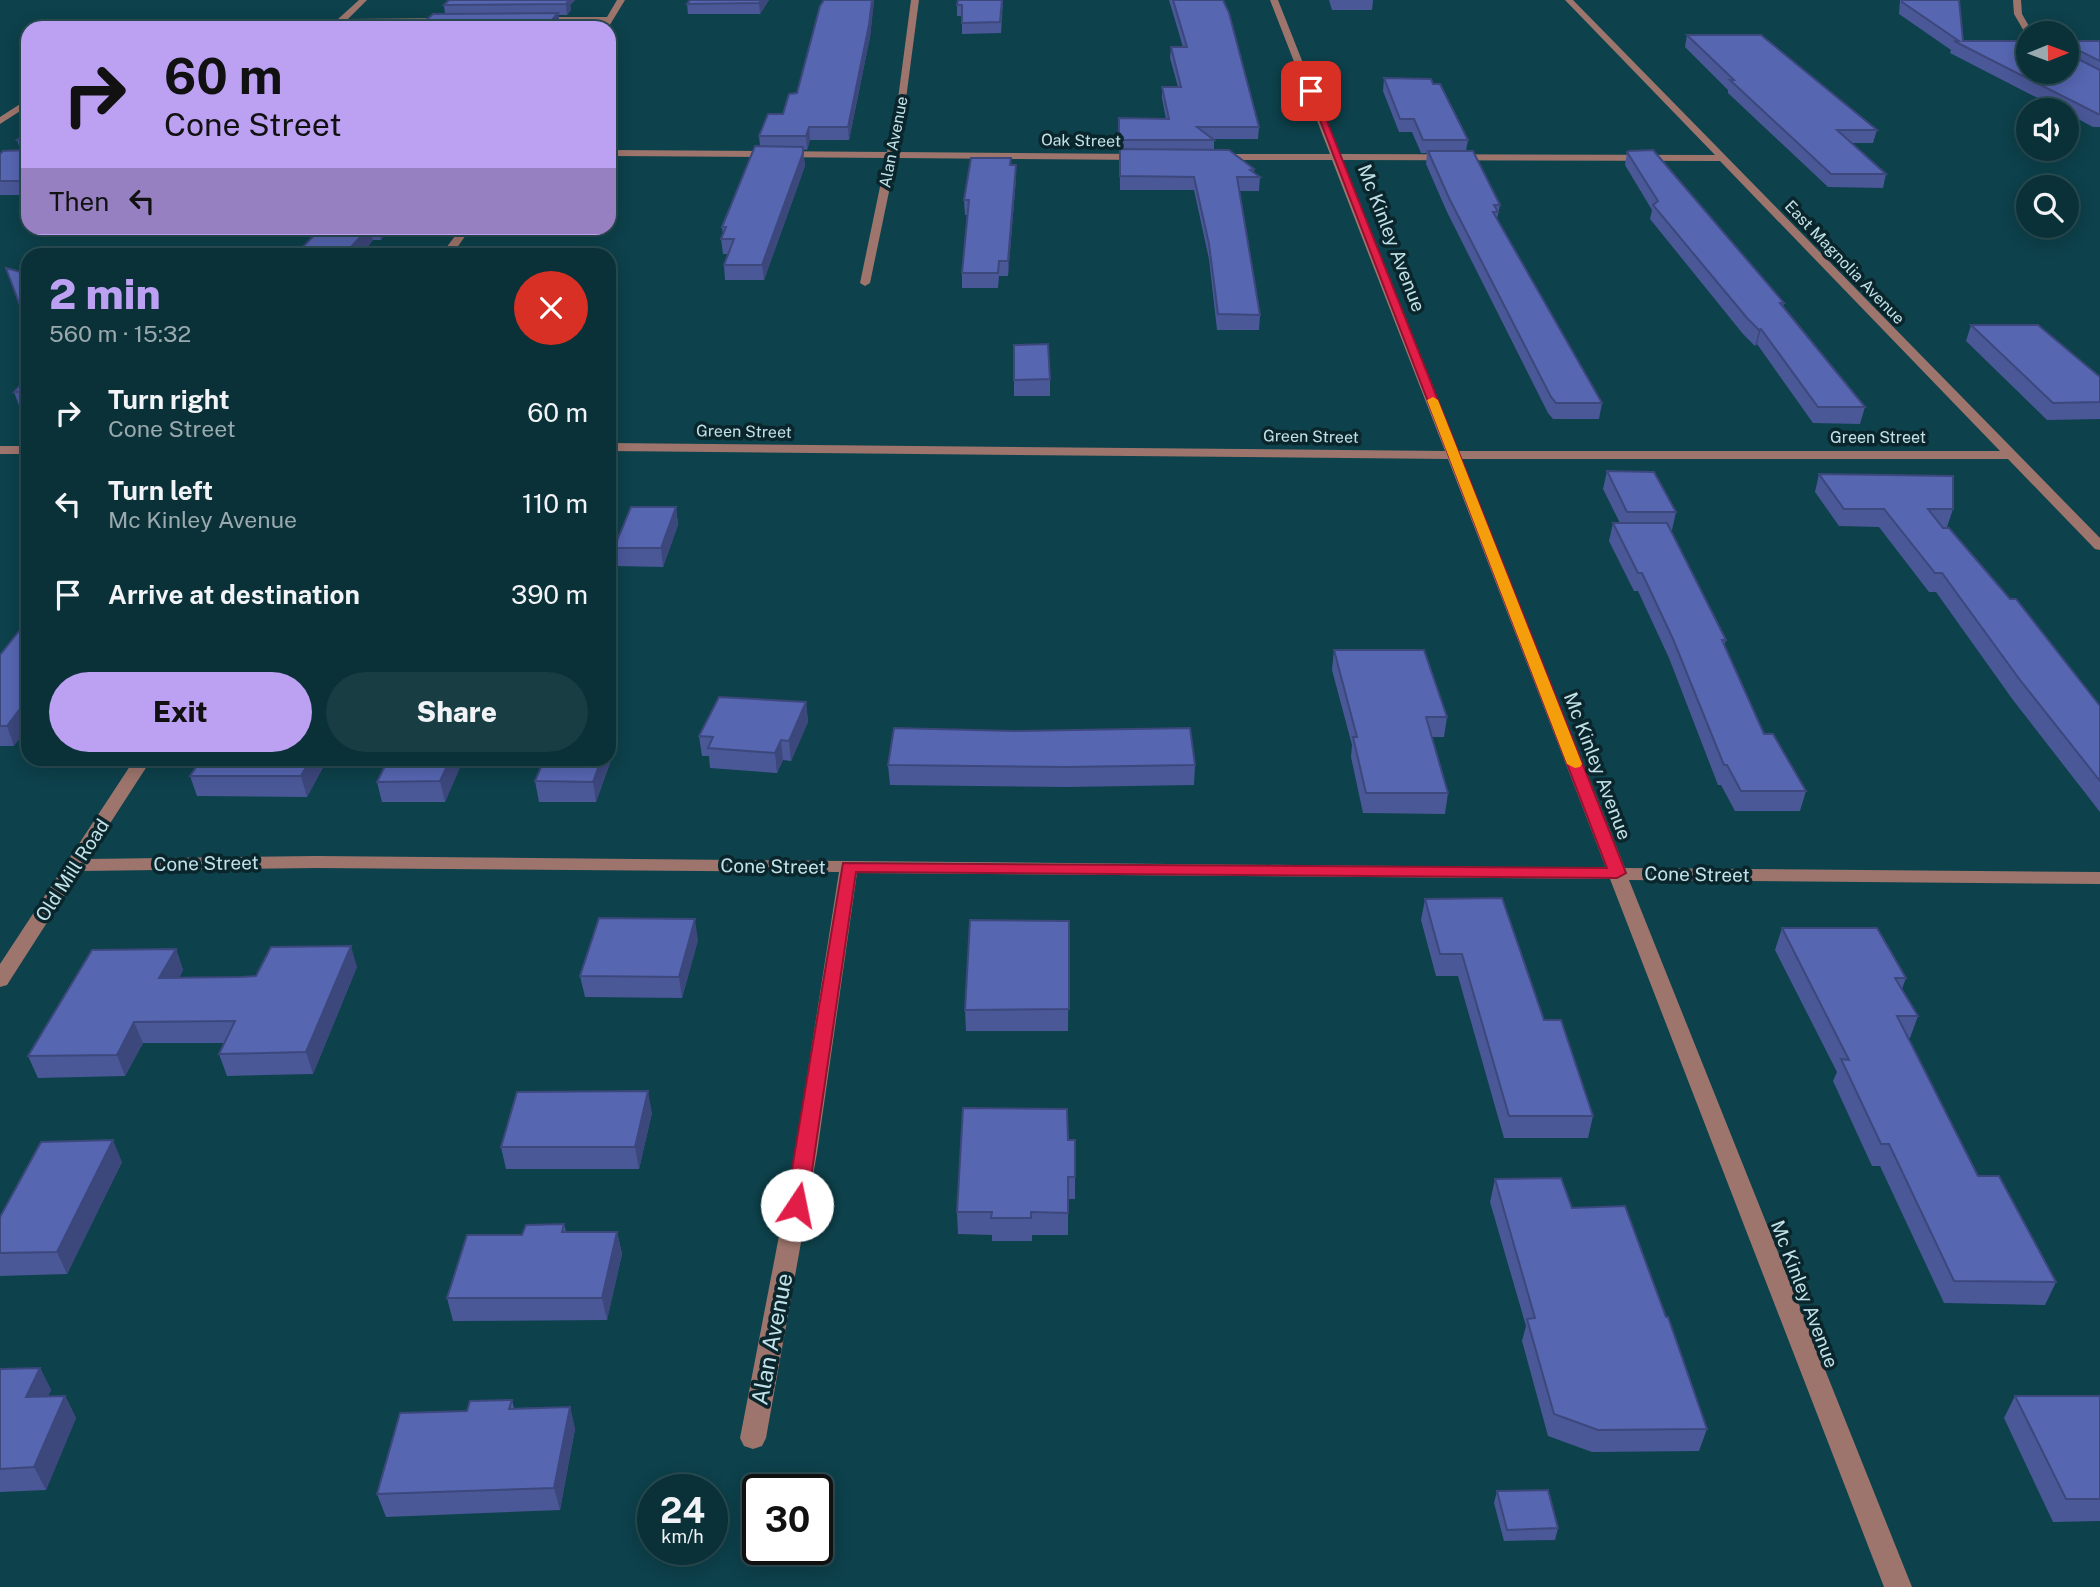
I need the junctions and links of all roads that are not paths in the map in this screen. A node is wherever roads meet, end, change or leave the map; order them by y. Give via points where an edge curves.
1 (363, 0) edge
2 (621, 0) edge
3 (915, 0) edge
4 (1274, 0) edge
5 (1569, 0) edge
6 (2017, 0) edge
7 (527, 19) edge
8 (610, 19) joint
9 (461, 20) edge
10 (2022, 21) edge
11 (21, 107) edge
12 (0, 121) edge
13 (616, 153) edge
14 (891, 154) junction
15 (1151, 157) edge
16 (1206, 157) edge
17 (1721, 158) junction
18 (1339, 159) junction
19 (865, 283) dead end
20 (616, 447) edge
21 (0, 450) edge
22 (21, 450) edge
23 (2012, 454) junction
24 (1454, 455) junction
25 (2100, 546) edge
26 (138, 766) edge
27 (76, 865) junction
28 (849, 867) junction
29 (1617, 873) junction
30 (2100, 878) edge
31 (0, 980) edge
32 (753, 1438) dead end
33 (1898, 1587) edge

1 - 9 street via 341,21
2 - 8 street
3 - 14 street, Alan Avenue
4 - 18 street, Mc Kinley Avenue
5 - 17 street, East Magnolia Avenue
6 - 10 street
7 - 8 street
11 - 12 street
13 - 14 street, Oak Street
14 - 15 street, Oak Street
14 - 19 street, Alan Avenue
16 - 18 street
17 - 18 street
17 - 23 street, East Magnolia Avenue
18 - 24 street, Mc Kinley Avenue
20 - 24 street, Green Street
21 - 22 street
23 - 24 street, Green Street
23 - 25 street, East Magnolia Avenue
24 - 29 street, Mc Kinley Avenue
26 - 27 street, Old Mill Road
27 - 28 street, Cone Street via 317,862
27 - 31 street, Old Mill Road
28 - 29 street, Cone Street
28 - 32 street, Alan Avenue via 806,1153
29 - 30 street, Cone Street
29 - 33 street, Mc Kinley Avenue

